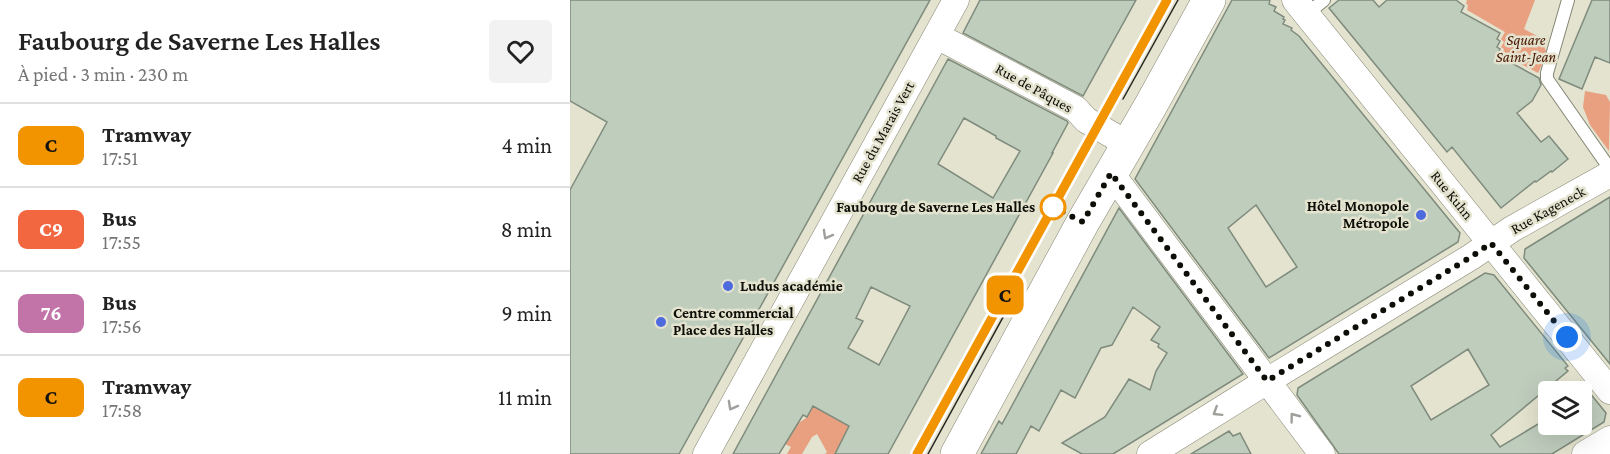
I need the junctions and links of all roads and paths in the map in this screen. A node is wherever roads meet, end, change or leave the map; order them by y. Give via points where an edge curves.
1 (957, 0) edge
2 (1209, 0) edge
3 (1568, 0) edge
4 (1309, 5) edge
5 (937, 36) junction
6 (1119, 161) junction
7 (1610, 169) edge
8 (1610, 174) edge
9 (1491, 243) junction
10 (1267, 381) junction
11 (1610, 390) edge
12 (1610, 439) edge
13 (706, 454) edge
14 (957, 454) edge
15 (1150, 454) edge
16 (1322, 454) edge
17 (1585, 454) edge

1 - 5 street, Rue du Marais Vert
2 - 6 street
3 - 7 lane via 1547,80
4 - 9 street, Rue Kuhn
5 - 6 street, Rue de Pâques via 1076,109 1086,120 1119,139
5 -> 13 street, Rue du Marais Vert
6 - 10 street, Rue de Pâques
6 - 14 street
8 - 9 street, Rue Kageneck
9 - 10 street, Rue Kageneck
9 - 11 street, Rue Kuhn
10 -> 15 street, Rue Kageneck
16 -> 10 street, Rue de Pâques
12 - 17 street

